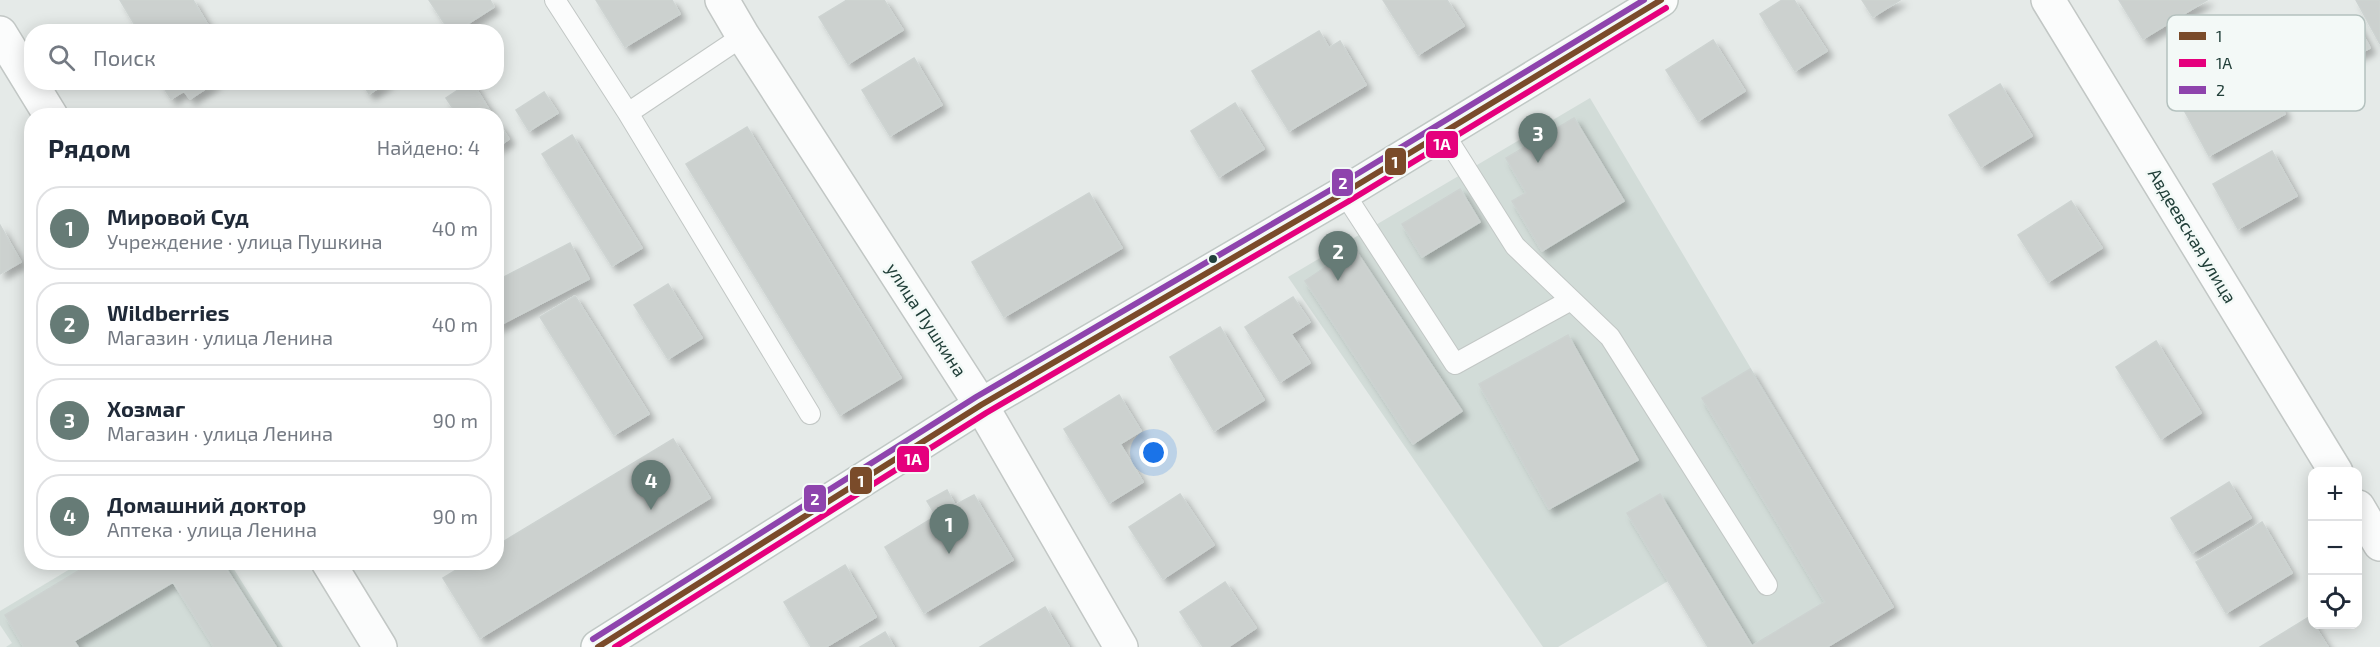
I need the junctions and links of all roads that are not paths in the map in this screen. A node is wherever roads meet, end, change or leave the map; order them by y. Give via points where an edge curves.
1 (555, 0) edge
2 (722, 0) edge
3 (1661, 0) edge
4 (2048, 0) edge
5 (0, 33) edge
6 (743, 36) junction
7 (24, 72) edge
8 (35, 90) edge
9 (46, 108) edge
10 (628, 113) junction
11 (1443, 132) junction
12 (1344, 193) junction
13 (1571, 300) junction
14 (981, 405) junction
15 (810, 414) dead end
16 (2334, 467) edge
17 (2362, 514) edge
18 (2380, 544) edge
19 (333, 570) edge
20 (1767, 585) dead end
21 (380, 647) edge
22 (598, 647) edge
23 (1120, 647) edge

1 - 10 lane
2 - 6 street, улица Пушкина
3 - 11 street
4 - 16 street, Авдеевская улица
5 - 7 street
6 - 10 lane
6 - 14 street, улица Пушкина
8 - 9 street
10 - 15 lane
11 - 12 street
11 - 13 lane via 1515,246
12 - 13 lane via 1455,364
12 - 14 street
13 - 20 lane via 1610,337
14 - 22 street
14 - 23 street, улица Пушкина
17 - 18 street
19 - 21 street

